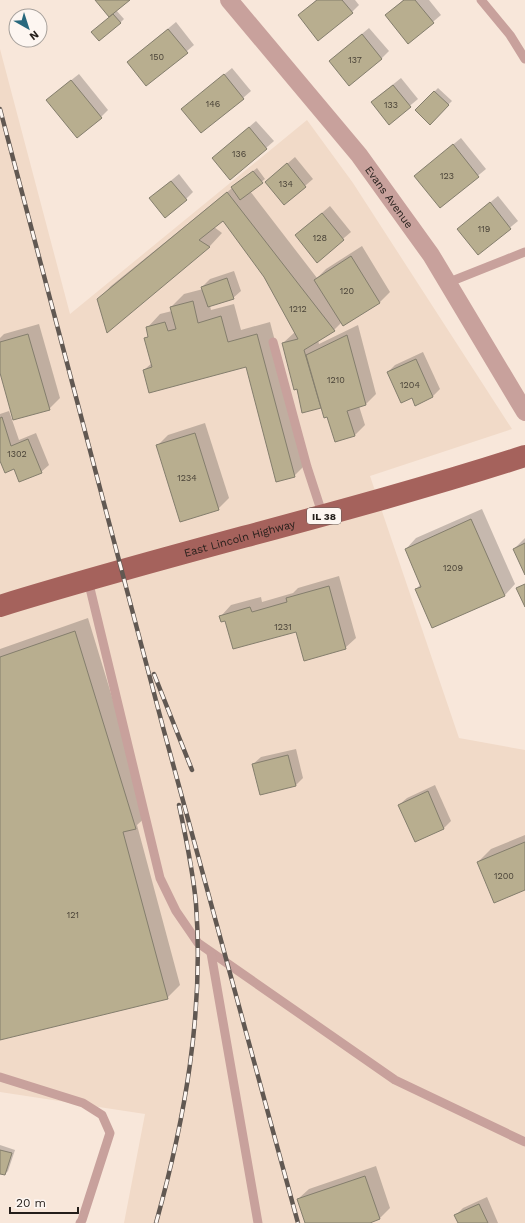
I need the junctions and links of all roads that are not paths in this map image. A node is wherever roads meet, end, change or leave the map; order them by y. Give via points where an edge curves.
1 (229, 0) edge
2 (481, 0) edge
3 (525, 59) edge
4 (525, 252) edge
5 (447, 283) junction
6 (273, 342) dead end
7 (525, 412) edge
8 (525, 456) edge
9 (323, 516) junction
10 (88, 578) junction
11 (0, 606) edge
12 (211, 953) junction
13 (0, 1077) edge
14 (525, 1142) edge
15 (80, 1223) edge
16 (258, 1223) edge

1 - 5 street, Evans Avenue via 360,154 431,255
2 - 3 lane via 510,35
4 - 5 lane
5 - 7 street, Evans Avenue
6 - 9 lane
8 - 9 main road, East Lincoln Highway / IL 38
9 - 10 main road, East Lincoln Highway / IL 38
10 - 11 main road, East Lincoln Highway / IL 38
10 - 12 lane via 160,878 176,911 198,943
12 - 14 lane via 395,1080
12 - 16 lane
13 - 15 lane via 84,1103 102,1115 110,1133

